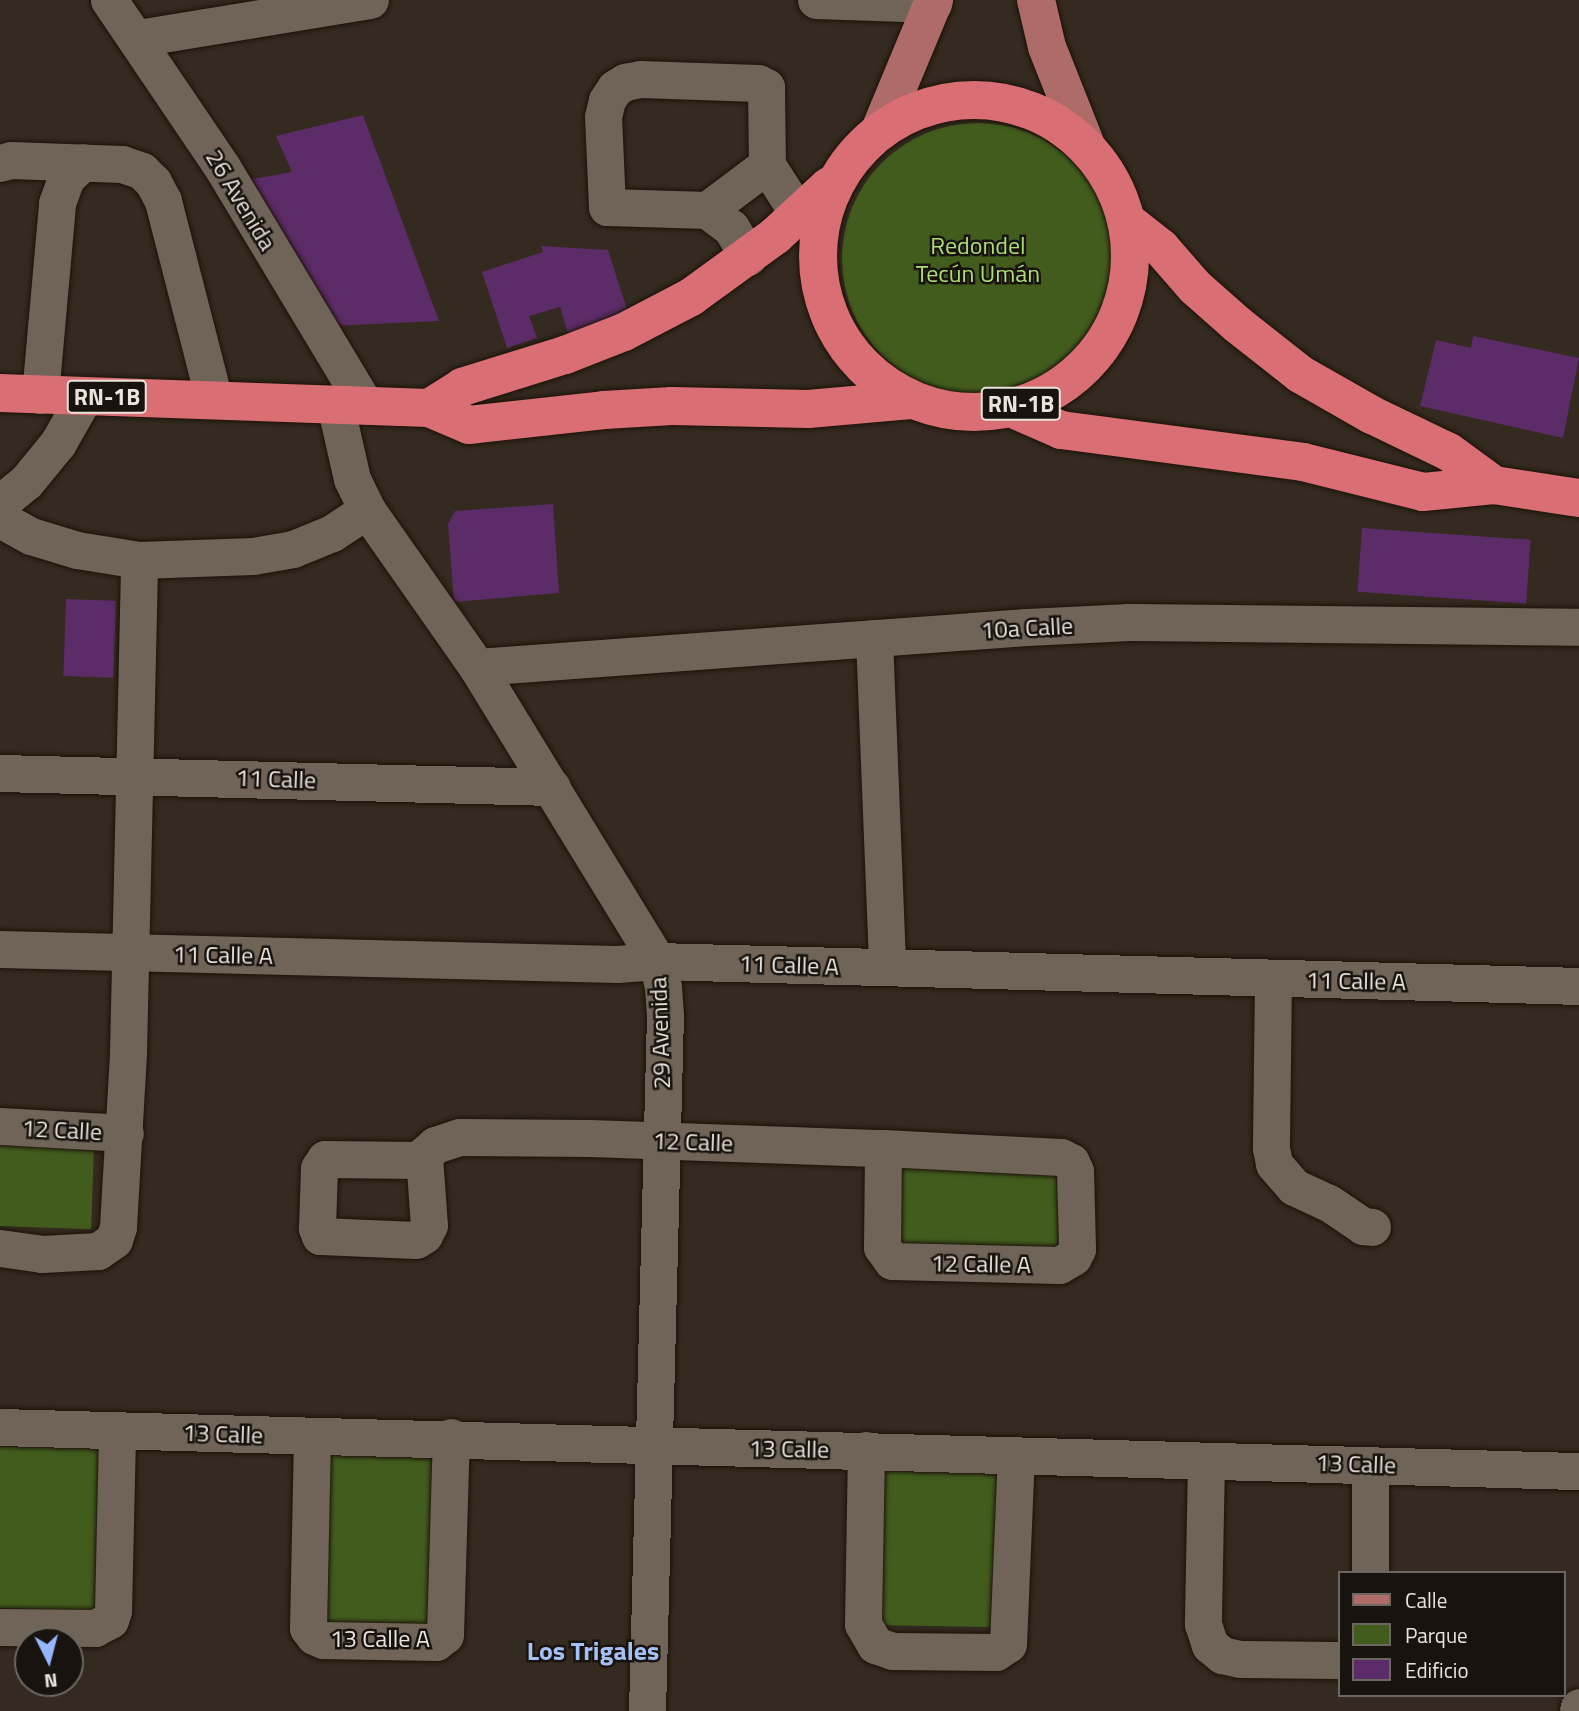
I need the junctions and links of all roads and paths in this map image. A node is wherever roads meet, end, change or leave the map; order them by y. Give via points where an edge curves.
1 (110, 0) edge
2 (370, 0) edge
3 (816, 0) edge
4 (1036, 0) edge
5 (934, 2) edge
6 (138, 38) junction
7 (880, 130) junction
8 (1087, 148) junction
9 (83, 162) junction
10 (0, 163) edge
11 (772, 172) junction
12 (837, 178) junction
13 (715, 214) junction
14 (799, 215) junction
15 (1128, 222) junction
16 (748, 257) junction
17 (0, 393) edge
18 (40, 395) junction
19 (84, 397) junction
20 (214, 400) junction
21 (911, 400) junction
22 (350, 404) junction
23 (429, 408) junction
24 (1011, 408) junction
25 (1494, 485) junction
26 (1579, 498) edge
27 (0, 503) edge
28 (367, 510) junction
29 (0, 519) edge
30 (139, 560) junction
31 (1579, 626) edge
32 (874, 638) junction
33 (477, 667) junction
34 (0, 773) edge
35 (134, 775) junction
36 (552, 787) junction
37 (0, 949) edge
38 (129, 953) junction
39 (657, 961) junction
40 (887, 967) junction
41 (1273, 978) junction
42 (1579, 986) edge
43 (0, 1126) edge
44 (125, 1133) junction
45 (660, 1142) junction
46 (883, 1148) junction
47 (424, 1156) junction
48 (1371, 1227) dead end
49 (0, 1248) edge
50 (1073, 1257) joint
51 (0, 1427) edge
52 (117, 1431) junction
53 (312, 1437) junction
54 (451, 1437) junction
55 (655, 1446) junction
56 (866, 1450) junction
57 (1016, 1455) junction
58 (1206, 1461) junction
59 (1370, 1465) junction
60 (1579, 1471) edge
61 (1370, 1571) edge
62 (0, 1627) edge
63 (1338, 1660) edge
64 (648, 1711) edge

1 - 6 street, 26 Avenida
2 - 6 street
3 - 5 street
4 - 8 main road via 1047,47
5 - 7 main road
6 - 22 street, 26 Avenida via 222,167
7 - 8 highway, RN-1B via 926,107 976,99 1027,108 1060,125
7 - 12 highway, RN-1B
8 - 15 highway, RN-1B via 1107,173
9 - 10 street
9 - 18 street via 66,178 57,203
9 - 20 street via 122,164 142,171 153,182 163,201
11 - 13 street
11 - 13 street via 766,87 640,79 615,88 603,117 607,207
11 - 14 street
12 - 14 highway, RN-1B
12 - 21 highway, RN-1B via 819,228 818,267 834,330 867,372
13 - 16 street
14 - 16 highway, RN-1B
15 - 24 highway, RN-1B via 1131,270 1119,317 1093,358 1056,390
15 - 25 highway, RN-1B via 1161,248 1230,318 1300,374 1449,452
16 - 23 highway, RN-1B via 691,297 624,332 462,387
17 - 18 highway, RN-1B
18 - 19 highway, RN-1B
19 - 20 highway, RN-1B
19 - 27 street via 58,443 26,482
20 - 22 highway, RN-1B
21 - 23 highway, RN-1B via 808,409 671,406 469,425
21 - 24 highway, RN-1B via 963,412
22 - 23 highway, RN-1B
22 - 28 street, 29 Avenida via 352,479
24 - 25 highway, RN-1B via 1061,430 1303,462 1423,492
25 - 26 highway, RN-1B
28 - 30 street via 332,533 293,549
28 - 33 street, 29 Avenida
29 - 30 street via 31,536 77,551
30 - 35 street
31 - 32 street, 10a Calle via 1129,622
32 - 33 street, 10a Calle
32 - 40 street
33 - 36 street, 29 Avenida
34 - 35 street, 11 Calle
35 - 36 street, 11 Calle
35 - 38 street
36 - 39 street, 29 Avenida
37 - 38 street, 11 Calle A
38 - 39 street, 11 Calle A via 617,964
38 - 44 street
39 - 40 street, 11 Calle A
39 - 45 street, 29 Avenida via 665,1015
40 - 41 street, 11 Calle A
41 - 42 street, 11 Calle A
41 - 48 street via 1270,1148 1274,1164 1294,1187
43 - 44 street, 12 Calle
44 - 49 street via 118,1227 110,1245 98,1251 47,1254
45 - 46 street, 12 Calle
45 - 47 street, 12 Calle via 460,1137 435,1145
45 - 55 street, 29 Avenida
46 - 50 street, 12 Calle via 1052,1155 1071,1162 1076,1197 1077,1249
46 - 50 street, 12 Calle A via 881,1247 896,1263 1059,1265
47 - 47 street, 12 Calle via 429,1225 424,1235 416,1240 320,1236 322,1161 416,1160
51 - 52 street, 13 Calle
52 - 53 street, 13 Calle
52 - 62 street via 113,1611 106,1624 94,1628
53 - 54 street, 13 Calle
53 - 54 street, 13 Calle A via 306,1617 314,1636 323,1640 436,1642 445,1635
54 - 55 street, 13 Calle
55 - 56 street, 13 Calle
55 - 64 street, 29 Avenida
56 - 57 street, 13 Calle
56 - 57 street via 863,1616 875,1645 892,1651 996,1652 1010,1640
57 - 58 street, 13 Calle
58 - 59 street, 13 Calle
58 - 63 street via 1206,1638 1215,1650 1240,1660
59 - 60 street, 13 Calle
59 - 61 street

